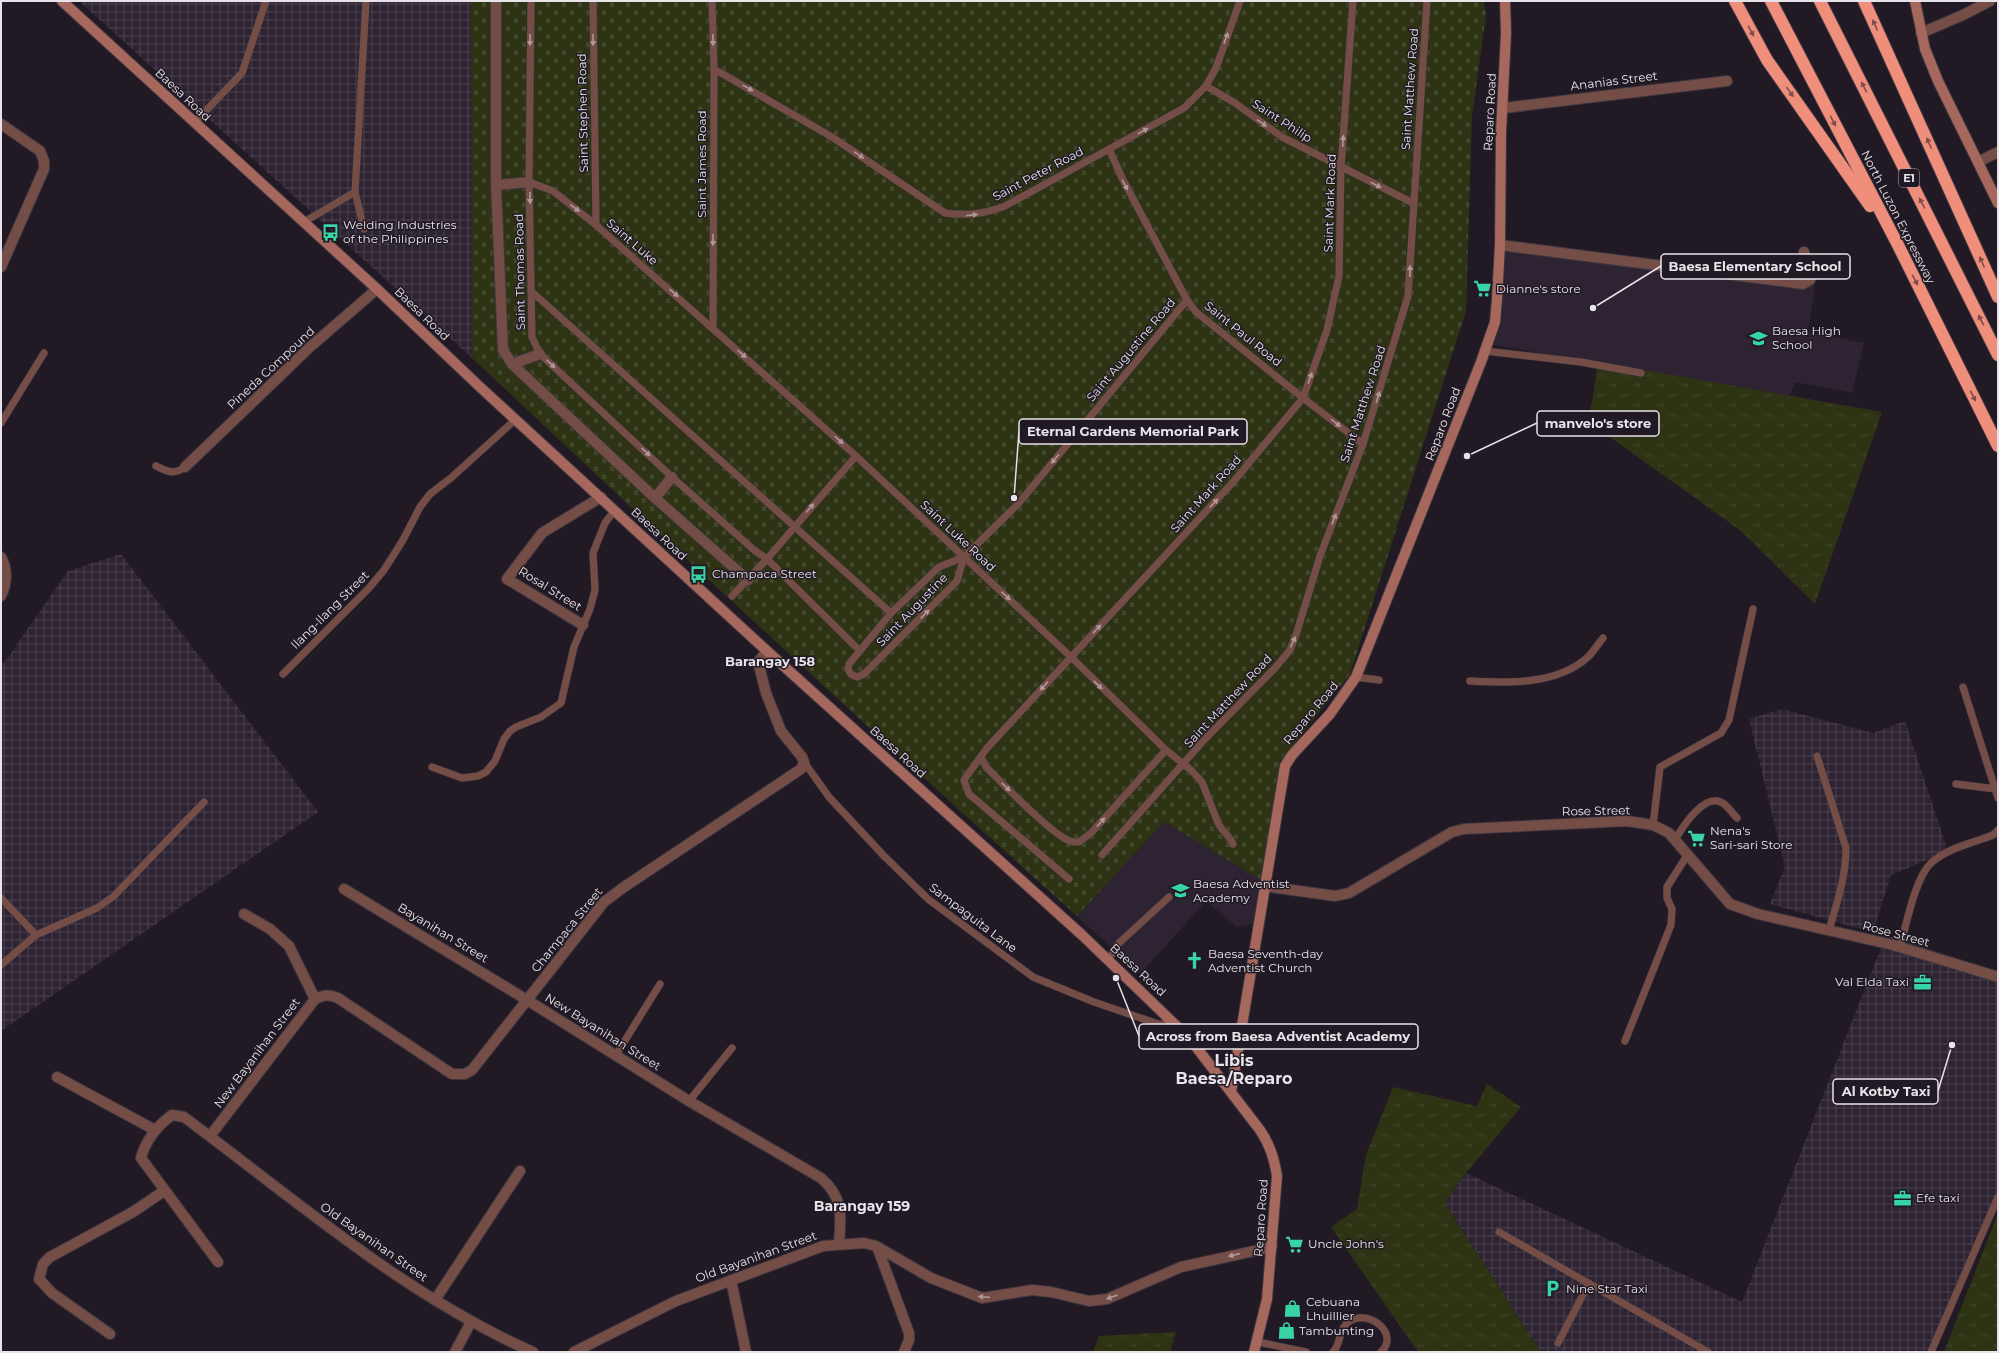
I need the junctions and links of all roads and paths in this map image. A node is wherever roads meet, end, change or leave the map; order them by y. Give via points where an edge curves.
1 (62, 1) edge
2 (266, 1) edge
3 (366, 1) edge
4 (496, 1) edge
5 (530, 1) edge
6 (593, 1) edge
7 (712, 1) edge
8 (1240, 1) edge
9 (1354, 1) edge
10 (1427, 1) edge
11 (1505, 1) edge
12 (1735, 1) edge
13 (1771, 1) edge
14 (1820, 1) edge
15 (1864, 1) edge
16 (1915, 1) edge
17 (1990, 1) edge
18 (1921, 33) junction
19 (714, 69) junction
20 (1727, 80) dead end
21 (1206, 86) junction
22 (1504, 108) junction
23 (194, 123) junction
24 (1, 124) edge
25 (1109, 149) junction
26 (1998, 152) edge
27 (1978, 162) junction
28 (1341, 167) junction
29 (529, 182) junction
30 (496, 185) junction
31 (355, 192) junction
32 (1998, 203) edge
33 (1412, 204) junction
34 (304, 222) junction
35 (596, 225) junction
36 (364, 229) dead end
37 (1500, 244) junction
38 (1898, 245) junction
39 (1804, 252) dead end
40 (1, 267) edge
41 (377, 289) junction
42 (531, 291) junction
43 (1998, 297) edge
44 (1187, 300) junction
45 (713, 327) junction
46 (1485, 351) junction
47 (44, 353) dead end
48 (540, 354) junction
49 (1998, 354) edge
50 (512, 364) junction
51 (1640, 373) dead end
52 (1303, 398) junction
53 (516, 419) junction
54 (1, 423) edge
55 (1363, 444) junction
56 (1998, 446) edge
57 (856, 456) junction
58 (156, 466) dead end
59 (185, 467) joint
60 (672, 477) junction
61 (601, 497) junction
62 (655, 498) junction
63 (616, 510) junction
64 (794, 526) junction
65 (1, 557) edge
66 (964, 557) junction
67 (767, 559) junction
68 (748, 580) junction
69 (1, 596) edge
70 (732, 596) dead end
71 (1753, 610) dead end
72 (891, 613) junction
73 (583, 625) junction
74 (1603, 638) dead end
75 (860, 651) junction
76 (767, 652) junction
77 (1070, 657) junction
78 (282, 674) dead end
79 (1356, 677) junction
80 (1379, 680) dead end
81 (1470, 681) dead end
82 (1963, 687) dead end
83 (1166, 750) junction
84 (1818, 756) dead end
85 (981, 757) junction
86 (804, 762) junction
87 (1184, 765) junction
88 (432, 767) dead end
89 (1956, 784) dead end
90 (1996, 788) junction
91 (1998, 798) edge
92 (204, 802) dead end
93 (1737, 818) dead end
94 (1653, 825) junction
95 (1998, 830) edge
96 (1675, 840) junction
97 (1233, 844) dead end
98 (1688, 854) junction
99 (1102, 855) dead end
100 (1069, 880) dead end
101 (1264, 886) junction
102 (344, 888) dead end
103 (1168, 897) dead end
104 (1, 898) edge
105 (244, 914) dead end
106 (1829, 930) junction
107 (36, 935) junction
108 (1900, 947) junction
109 (1108, 960) junction
110 (1, 965) edge
111 (1998, 977) edge
112 (660, 984) dead end
113 (315, 999) junction
114 (527, 1000) junction
115 (1171, 1019) junction
116 (1625, 1041) dead end
117 (732, 1048) dead end
118 (616, 1055) junction
119 (57, 1077) dead end
120 (1231, 1092) junction
121 (688, 1101) junction
122 (155, 1130) junction
123 (210, 1136) junction
124 (520, 1171) dead end
125 (164, 1191) junction
126 (1998, 1197) edge
127 (1499, 1232) dead end
128 (839, 1244) junction
129 (1272, 1247) junction
130 (878, 1249) junction
131 (218, 1262) dead end
132 (731, 1280) junction
133 (1589, 1283) junction
134 (435, 1300) junction
135 (471, 1322) junction
136 (110, 1334) dead end
137 (1258, 1342) junction
138 (1558, 1343) dead end
139 (455, 1352) edge
140 (533, 1352) edge
141 (574, 1352) edge
142 (746, 1352) edge
143 (904, 1352) edge
144 (1254, 1352) edge
145 (1306, 1352) edge
146 (1333, 1352) edge
147 (1381, 1352) edge
148 (1708, 1352) edge
149 (1931, 1352) edge

1 - 23 main road, Baesa Road
2 - 23 lane via 242,73
3 - 31 lane
4 - 30 street
5 -> 29 lane, Saint Thomas Road
6 -> 35 lane, Saint Stephen Road
7 -> 19 lane, Saint James Road
21 -> 8 lane, Saint Peter Road via 1216,68
28 -> 9 lane, Saint Mark Road
10 - 33 lane, Saint Matthew Road
11 - 22 main road, Reparo Road
12 -> 38 highway via 1767,60
13 -> 38 highway, North Luzon Expressway
49 -> 14 highway, E1
43 -> 15 highway
16 - 18 main road
17 - 18 street
18 - 27 main road via 1938,81
19 -> 25 lane, Saint Peter Road via 832,137 945,213 986,213 1005,206
19 -> 45 lane, Saint James Road
20 - 22 street, Ananias Street
25 -> 21 lane, Saint Peter Road via 1184,108
21 -> 28 lane, Saint Philip via 1282,137
22 - 37 main road, Reparo Road via 1501,133
23 - 34 main road, Baesa Road
24 - 40 street via 40,152 44,169
25 -> 44 lane, Saint Paul Road
26 - 27 street
27 - 32 main road
28 -> 33 lane, Saint Philip
52 -> 28 lane, Saint Mark Road via 1327,330 1339,276
29 - 30 street
29 -> 35 lane, Saint Luke via 552,191
29 -> 42 lane, Saint Thomas Road
30 - 50 street via 503,350
31 - 34 lane
31 - 36 lane
55 -> 33 lane, Saint Matthew Road via 1408,296
34 - 41 main road, Baesa Road
35 -> 45 lane, Saint Luke
37 - 39 street via 1803,284 1810,280
37 - 46 main road, Reparo Road via 1495,322
38 -> 56 highway, North Luzon Expressway
41 - 53 main road, Baesa Road
41 - 59 street, Pineda Compound via 310,347
42 - 48 lane, Saint Thomas Road via 532,337
42 - 64 lane
44 - 52 lane, Saint Paul Road via 1196,312
44 -> 66 lane, Saint Augustine Road via 1018,504
45 -> 57 lane, Saint Luke Road
46 - 51 lane via 1581,362
46 - 79 main road, Reparo Road
47 - 54 lane
48 - 50 street
48 -> 60 lane, Saint Thomas Road
50 - 62 street
52 -> 55 lane, Saint Paul Road
77 -> 52 lane, Saint Mark Road via 1234,481
53 - 61 main road, Baesa Road
53 - 78 lane, Ilang-Ilang Street via 430,494 388,564 369,588
87 -> 55 lane, Saint Matthew Road via 1205,739 1290,650 1320,556
64 -> 57 lane
57 - 66 lane, Saint Luke Road
58 - 59 lane via 171,473
60 - 62 street
60 - 67 lane, Saint Thomas Road
61 - 63 main road, Baesa Road
61 - 73 street, Rosal Street via 542,533 507,579
62 - 68 street
63 - 73 lane via 605,523 593,553 595,590
63 - 76 main road, Baesa Road
64 - 67 lane
64 - 72 lane
65 - 69 street via 6,575
66 - 72 lane, Saint Augustine via 939,567
75 -> 66 lane, Saint Augustine via 848,668 850,673 857,677 864,674 957,581
66 -> 77 lane, Saint Luke Road
67 - 68 lane
67 - 75 lane, Saint Thomas Road
68 - 70 lane
71 - 94 lane via 1726,727 1721,733 1660,767
72 - 75 lane, Saint Augustine
73 - 88 lane via 574,647 563,696 556,708 510,731 495,761 486,772 478,776 462,778
74 - 81 lane via 1588,657 1553,676 1531,680
76 - 86 street via 758,662 766,693 781,731
76 - 109 main road, Baesa Road
77 -> 83 lane, Saint Luke Road
77 -> 85 lane, Saint Mark Road
79 - 80 lane
79 - 101 main road, Reparo Road via 1330,714 1285,766
82 - 90 lane
85 -> 83 lane via 986,767 1042,821 1069,841 1079,842 1091,833
83 - 87 lane, Saint Luke Road
84 - 106 lane via 1846,848 1842,883
85 - 100 lane, Saint Mark Road via 964,780 969,794
86 - 114 street, Champaca Street via 801,769 604,902
86 - 115 lane, Sampaguita Lane via 829,796 884,856 928,898 1033,977 1161,1025
87 - 97 lane, Saint Luke Road via 1202,782 1218,823 1230,836
87 - 99 lane, Saint Matthew Road
89 - 90 lane
90 - 91 lane
92 - 107 lane via 114,896 97,908
93 - 96 lane via 1724,804 1713,800 1704,803 1681,829
94 - 96 street, Rose Street via 1669,833
94 - 101 street, Rose Street via 1627,821 1464,829 1452,832 1349,894 1335,896
95 - 108 lane via 1993,835 1942,855 1928,867 1913,900
96 - 98 street, Rose Street
98 - 106 street, Rose Street via 1730,904 1758,914
98 - 116 lane via 1667,887 1667,898 1672,909 1671,925
101 - 120 main road, Reparo Road
102 - 114 street, Bayanihan Street
103 - 109 lane via 1118,944
104 - 107 lane
105 - 113 street via 270,929 289,946
106 - 108 street, Rose Street
107 - 110 lane
108 - 111 street, Rose Street
109 - 115 main road, Baesa Road
112 - 118 lane
113 - 114 street, New Bayanihan Street via 330,994 338,998 457,1075 472,1070
113 - 123 street, New Bayanihan Street
114 - 118 street, New Bayanihan Street
115 - 120 main road, Baesa Road
117 - 121 lane
118 - 121 street, New Bayanihan Street
119 - 122 street
120 - 129 main road, Reparo Road via 1269,1145 1274,1159 1277,1176
121 - 128 street, New Bayanihan Street via 821,1178 830,1186 838,1200 841,1214
122 - 123 street, Old Bayanihan Street via 172,1115 178,1115
122 - 125 street, Old Bayanihan Street via 142,1158
123 - 134 street, Old Bayanihan Street via 357,1247
124 - 134 street
125 - 131 street
125 - 136 street via 133,1212 50,1257 41,1269 39,1279 52,1293
126 - 149 lane
127 - 133 lane
128 - 130 street, Old Bayanihan Street via 864,1243
128 - 132 street, Old Bayanihan Street via 823,1246
129 -> 130 street, Old Bayanihan Street via 1181,1268 1107,1300 1089,1301 1032,1290 982,1298 931,1278
129 - 137 main road, Reparo Road via 1267,1299
130 - 143 street via 909,1333
132 - 141 street, Old Bayanihan Street via 676,1301
132 - 142 street
133 - 138 lane
133 - 148 lane
134 - 135 street, Old Bayanihan Street
135 - 139 street
135 - 140 street, Old Bayanihan Street
137 - 144 main road, Reparo Road
137 - 145 lane
146 - 147 lane via 1346,1324 1364,1317 1377,1322 1388,1338

